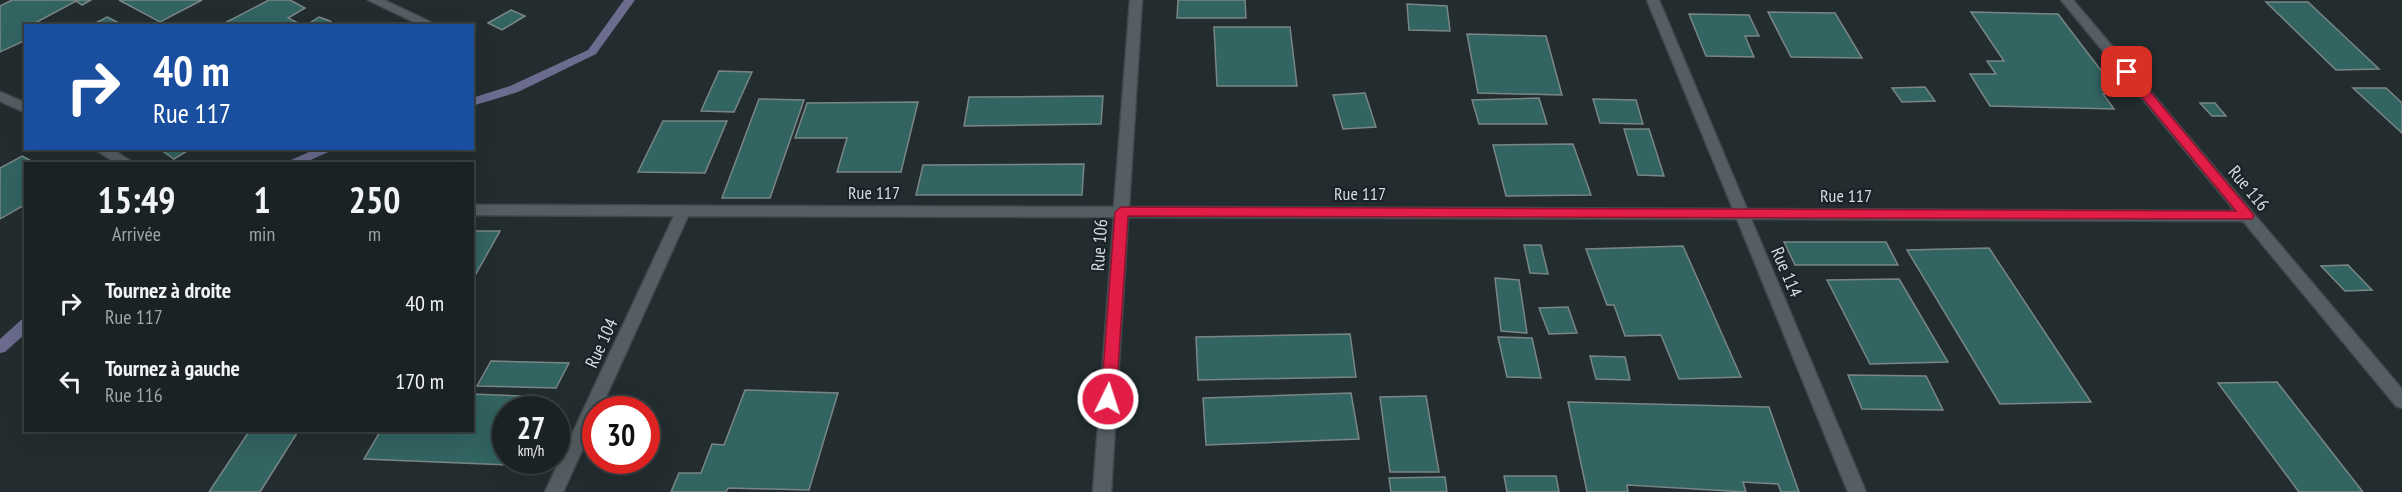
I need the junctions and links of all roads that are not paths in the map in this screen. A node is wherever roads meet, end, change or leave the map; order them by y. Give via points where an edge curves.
1 (374, 0) edge
2 (1136, 0) edge
3 (1653, 0) edge
4 (2067, 0) edge
5 (428, 24) edge
6 (0, 96) edge
7 (24, 108) edge
8 (104, 150) edge
9 (124, 162) edge
10 (474, 210) edge
11 (683, 211) junction
12 (1121, 212) junction
13 (1742, 214) junction
14 (2247, 216) junction
15 (2402, 401) edge
16 (554, 492) edge
17 (1102, 492) edge
18 (1857, 492) edge

1 - 5 street
2 - 12 street, Rue 106
3 - 13 street, Rue 114
4 - 14 street, Rue 116
6 - 7 street
8 - 9 street
10 - 11 street, Rue 117
11 - 12 street, Rue 117
11 - 16 street, Rue 104
12 - 13 street, Rue 117
12 - 17 street, Rue 106
13 - 14 street, Rue 117
13 - 18 street, Rue 114
14 - 15 street, Rue 116

